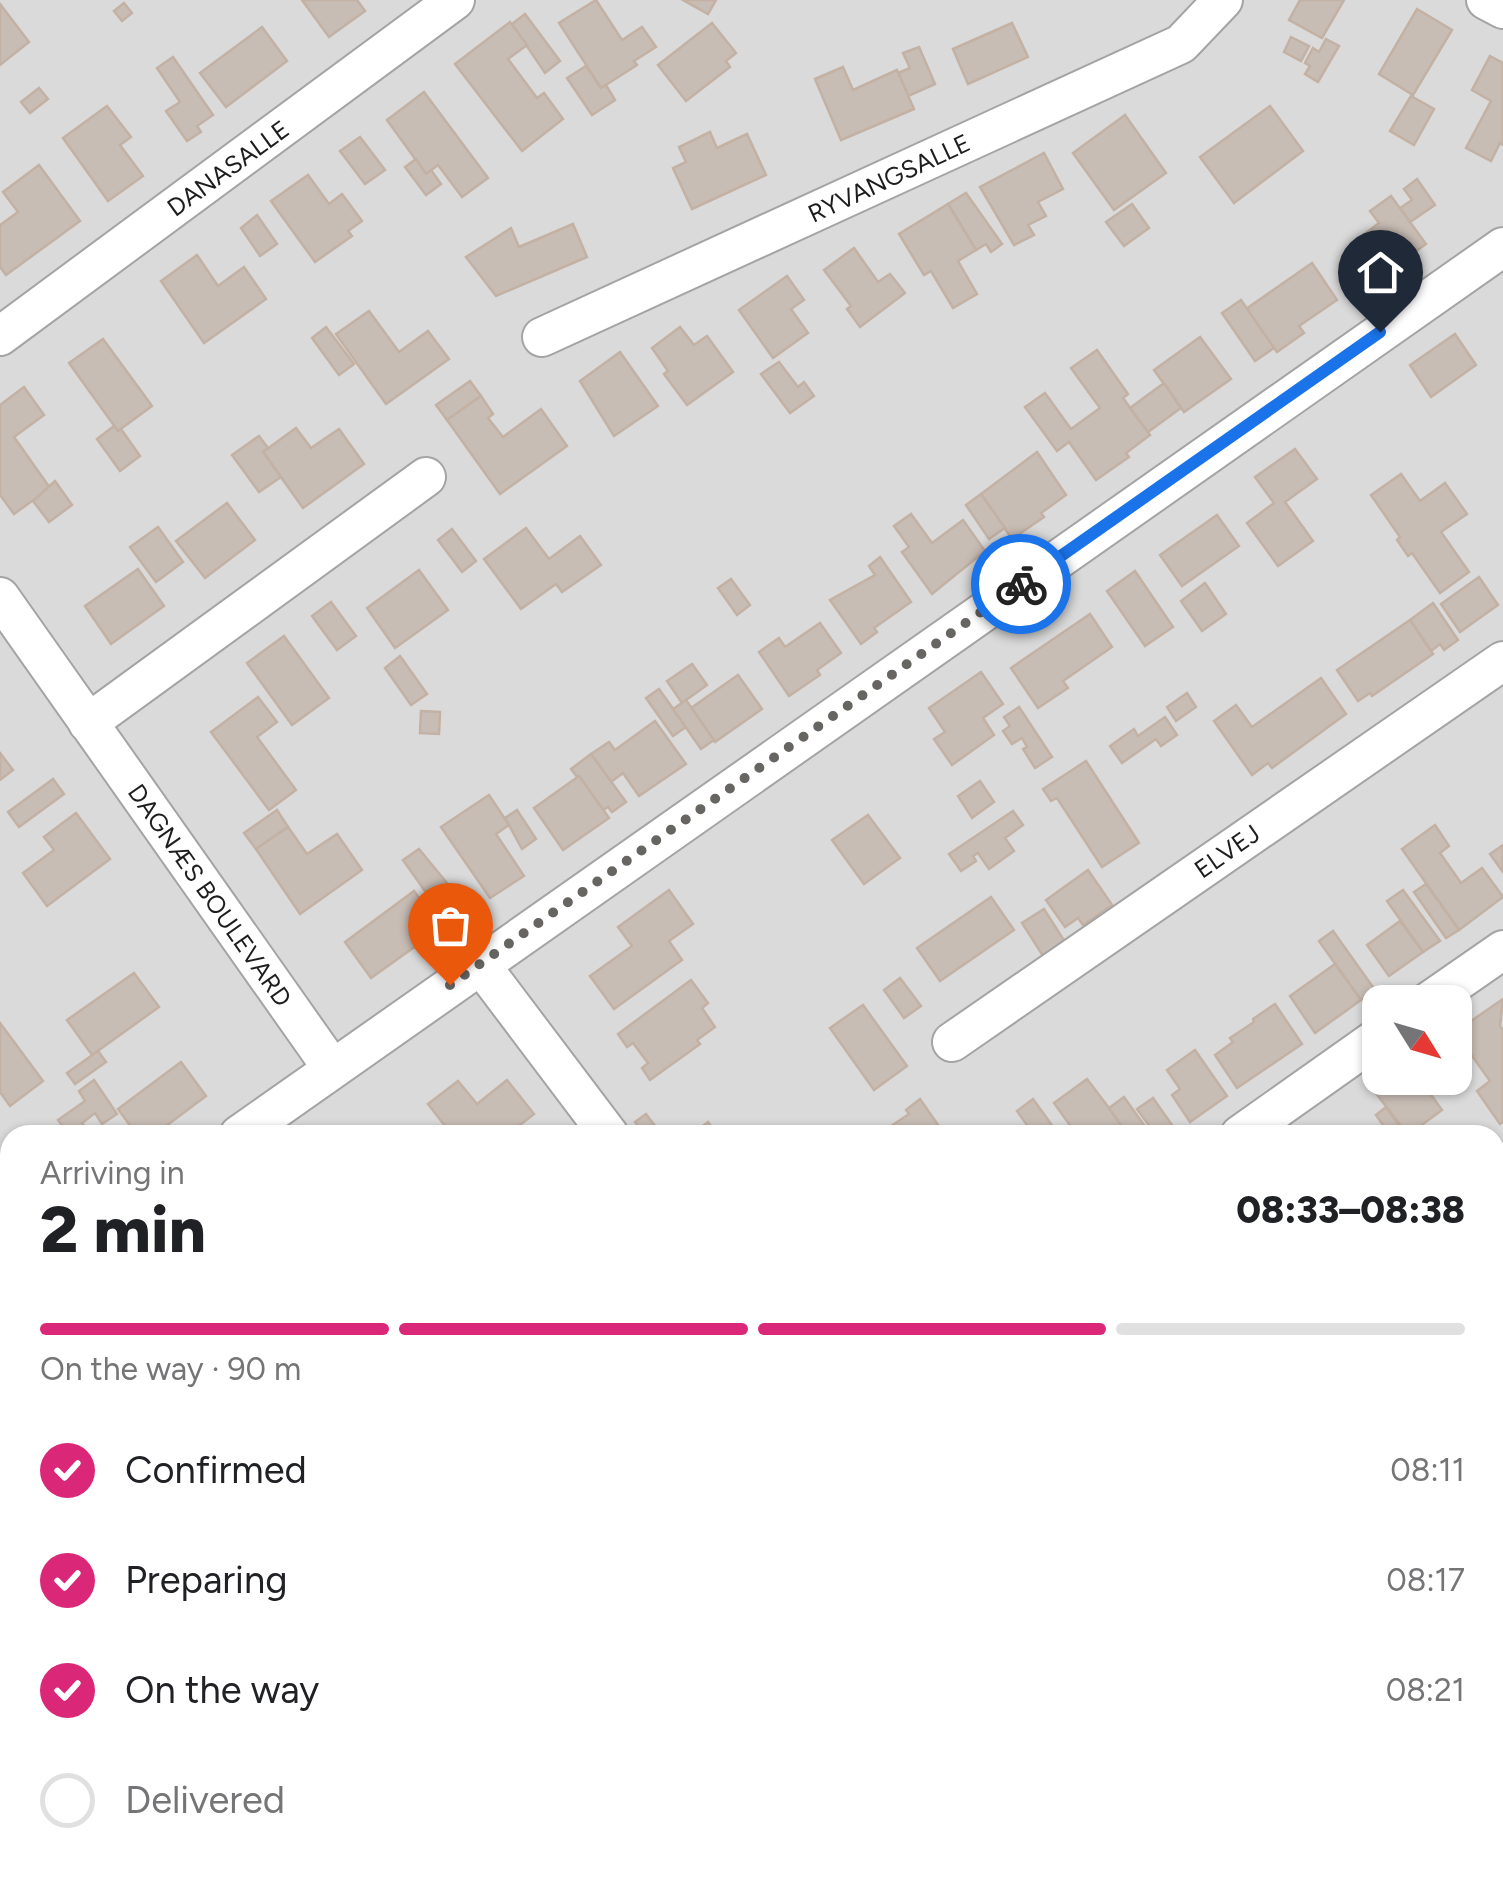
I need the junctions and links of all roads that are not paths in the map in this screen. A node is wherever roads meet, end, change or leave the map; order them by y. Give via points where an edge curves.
1 (456, 0) edge
2 (1223, 0) edge
3 (1486, 0) edge
4 (1503, 10) edge
5 (1503, 247) edge
6 (0, 336) edge
7 (542, 338) dead end
8 (426, 478) dead end
9 (0, 597) edge
10 (1503, 661) edge
11 (88, 723) junction
12 (1503, 950) edge
13 (480, 964) junction
14 (1453, 985) edge
15 (952, 1042) dead end
16 (1362, 1049) edge
17 (332, 1068) junction
18 (253, 1125) edge
19 (601, 1125) edge
20 (1254, 1125) edge

1 - 6 street, DANASALLE
2 - 7 street, RYVANGSALLE via 1181,44
3 - 4 street
5 - 13 street
8 - 11 street
9 - 11 street, DAGNÆS BOULEVARD
10 - 15 street, ELVEJ
11 - 17 street, DAGNÆS BOULEVARD
12 - 14 street
13 - 17 street
13 - 19 street
16 - 20 street
17 - 18 street

